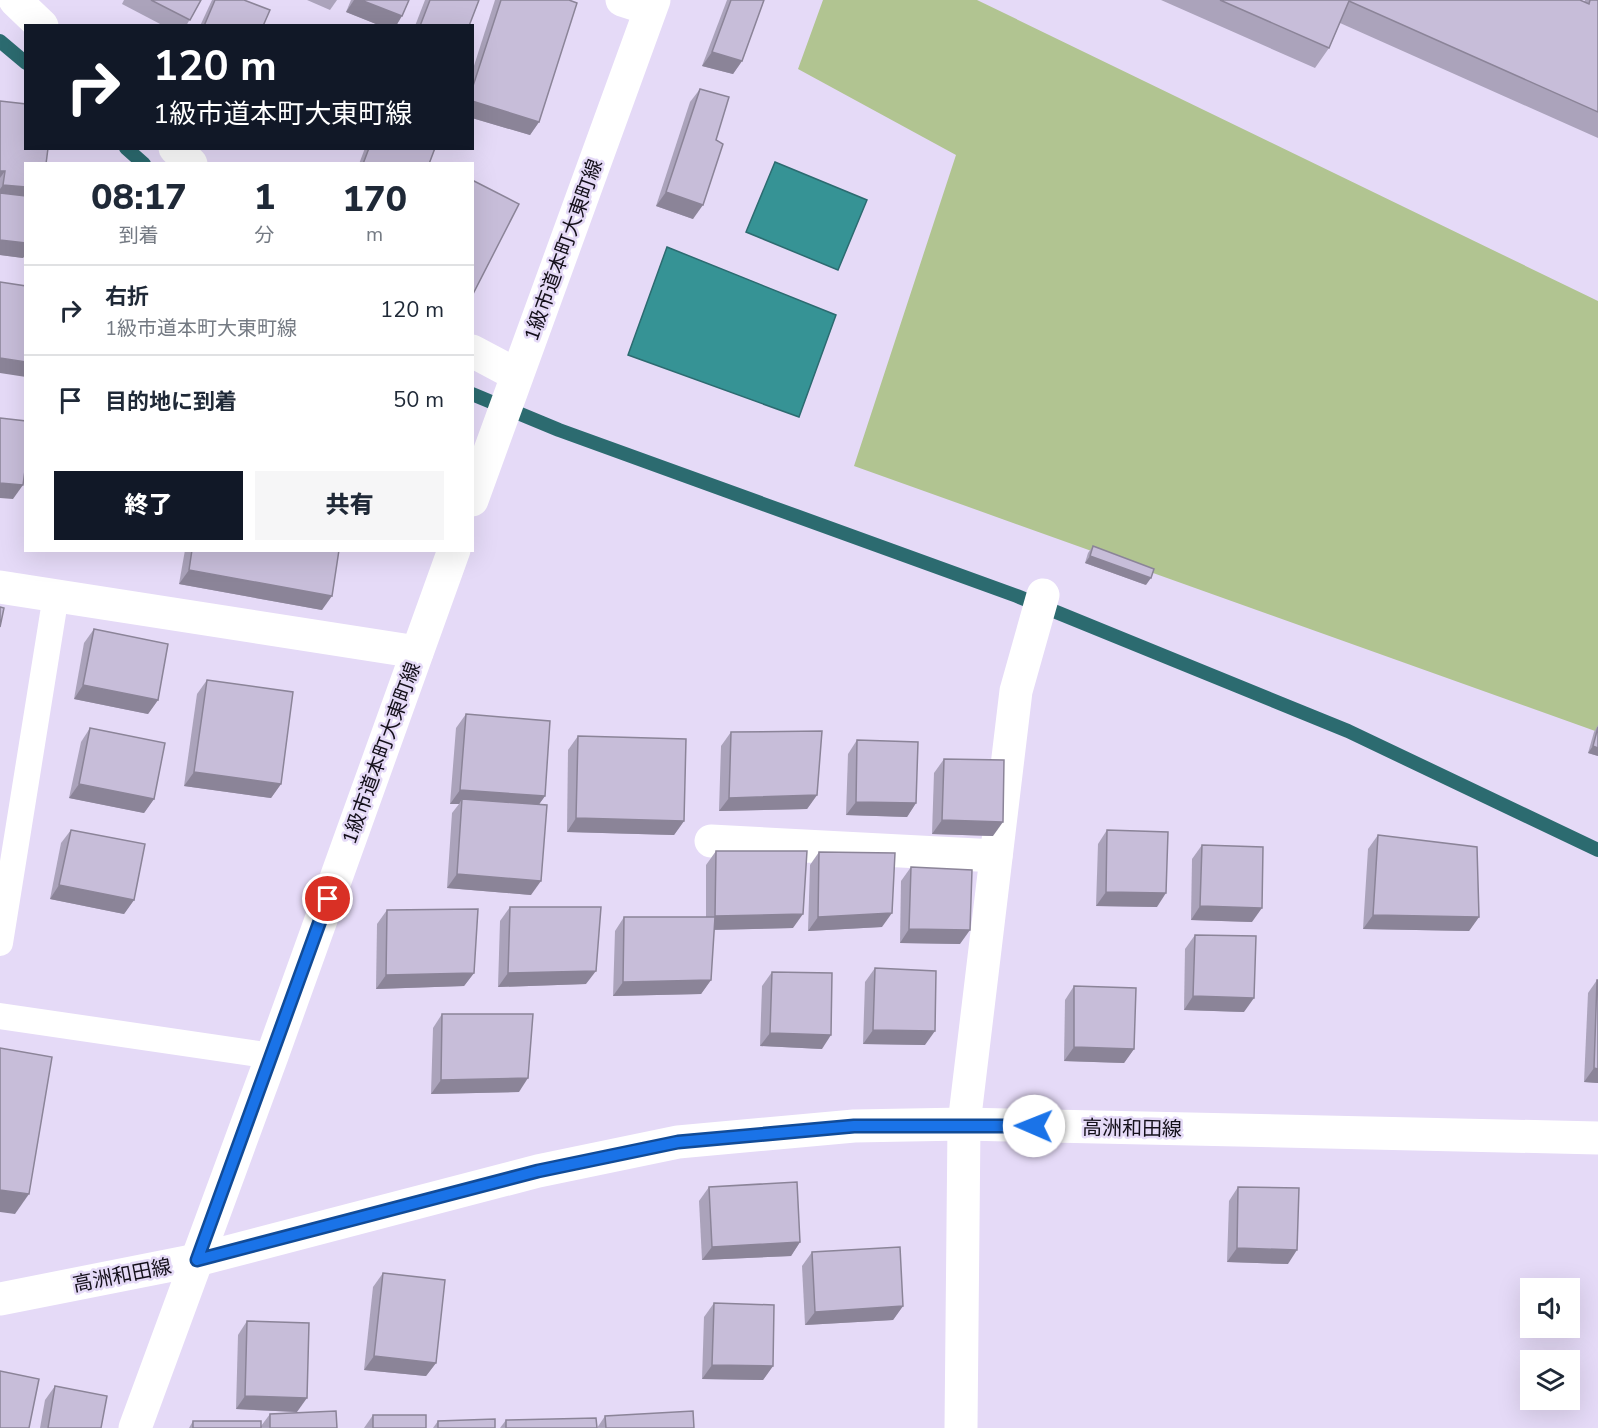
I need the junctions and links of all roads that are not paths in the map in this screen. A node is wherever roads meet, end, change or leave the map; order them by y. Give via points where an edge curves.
1 (15, 0) edge
2 (642, 3) edge
3 (40, 24) edge
4 (177, 150) edge
5 (189, 162) edge
6 (474, 352) edge
7 (517, 375) junction
8 (474, 494) edge
9 (453, 552) edge
10 (0, 586) edge
11 (56, 595) junction
12 (1043, 595) dead end
13 (417, 652) junction
14 (711, 841) dead end
15 (996, 856) junction
16 (0, 943) edge
17 (0, 1016) edge
18 (272, 1056) junction
19 (964, 1124) junction
20 (1598, 1138) edge
21 (197, 1260) junction
22 (0, 1299) edge
23 (135, 1428) edge
24 (961, 1428) edge

1 - 3 street
2 - 7 street, 1級市道本町大東町線
4 - 5 street
6 - 7 street
7 - 8 street, 1級市道本町大東町線
9 - 13 street, 1級市道本町大東町線
10 - 11 street
11 - 13 street
11 - 16 lane
12 - 15 street via 1016,691
13 - 18 street, 1級市道本町大東町線
14 - 15 street
15 - 19 street
17 - 18 lane
18 - 21 street, 1級市道本町大東町線
19 - 20 street, 高洲和田線
19 - 21 street, 高洲和田線 via 854,1126 678,1142 538,1171
19 - 24 street
21 - 22 street, 高洲和田線
21 - 23 street, 1級市道本町大東町線

